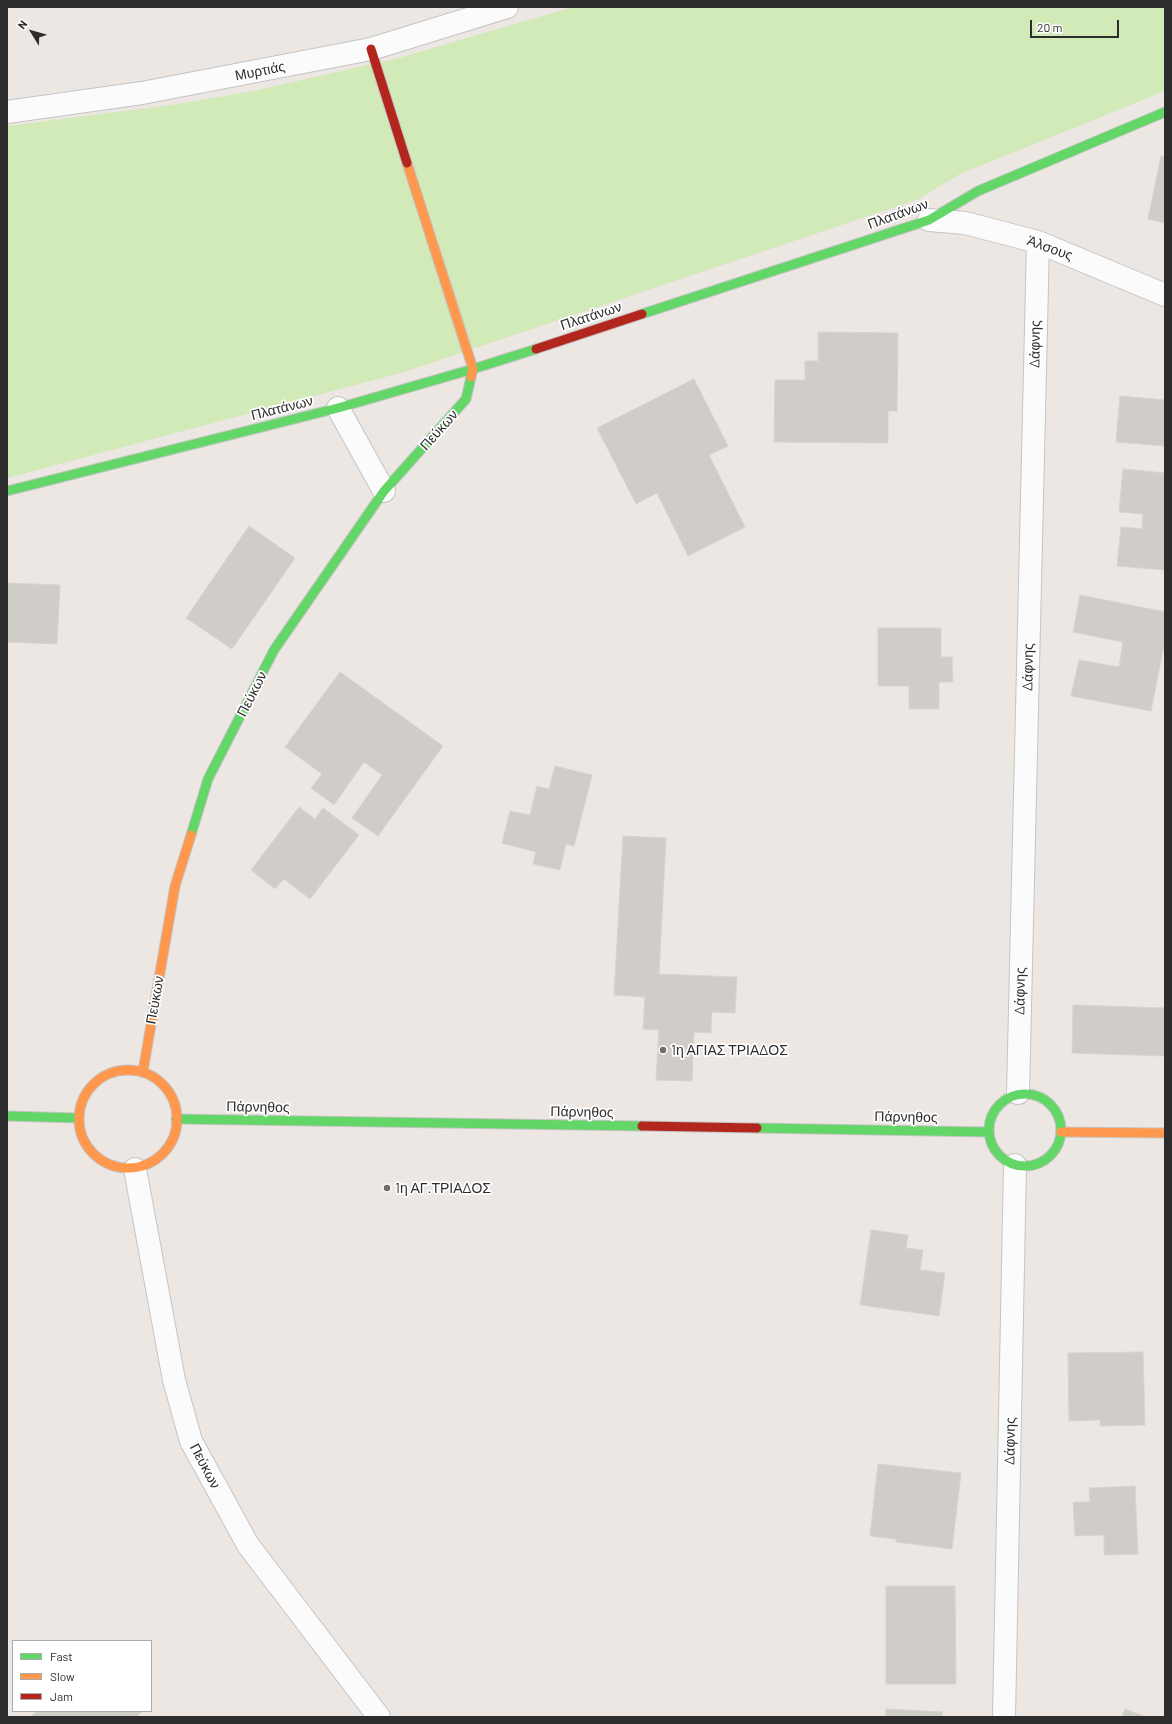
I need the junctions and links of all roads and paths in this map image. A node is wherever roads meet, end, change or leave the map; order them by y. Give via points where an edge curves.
1 (507, 7) edge
2 (372, 49) junction
3 (7, 112) edge
4 (1165, 112) edge
5 (929, 220) junction
6 (1038, 242) junction
7 (1165, 295) edge
8 (473, 369) junction
9 (338, 408) junction
10 (7, 491) edge
11 (384, 491) junction
12 (143, 1071) junction
13 (1018, 1093) junction
14 (7, 1116) edge
15 (78, 1118) junction
16 (176, 1119) junction
17 (988, 1132) junction
18 (1061, 1132) junction
19 (1165, 1133) edge
20 (1016, 1165) junction
21 (136, 1169) junction
22 (379, 1717) edge
23 (1004, 1717) edge

1 - 2 street, Μυρτιάς
2 - 3 street, Μυρτιάς via 142,93
2 - 8 street
4 - 5 street, Πλατάνων via 978,190
5 - 6 street, Άλσους via 965,223
5 - 8 street, Πλατάνων
6 - 7 street, Άλσους
6 - 13 street, Δάφνης
8 - 9 street, Πλατάνων
8 - 11 street, Πεύκων via 466,399
9 - 10 street, Πλατάνων
9 - 11 street
11 - 12 street, Πεύκων via 274,650 208,779 175,886
12 - 15 street via 120,1070 99,1079 84,1096
12 - 16 street via 157,1079 168,1090 176,1104
13 - 17 street via 1001,1102 994,1110
13 - 18 street via 1044,1099 1053,1107
14 - 15 street
15 - 21 street via 82,1138 93,1154 110,1166
16 - 17 street, Πάρνηθος
16 - 21 street via 174,1138 163,1154 148,1165
17 - 20 street via 997,1153 1005,1161
18 - 19 street
18 - 20 street via 1055,1149 1048,1158 1038,1164
20 - 23 street, Δάφνης
21 - 22 street, Πεύκων via 174,1380 191,1441 248,1545

